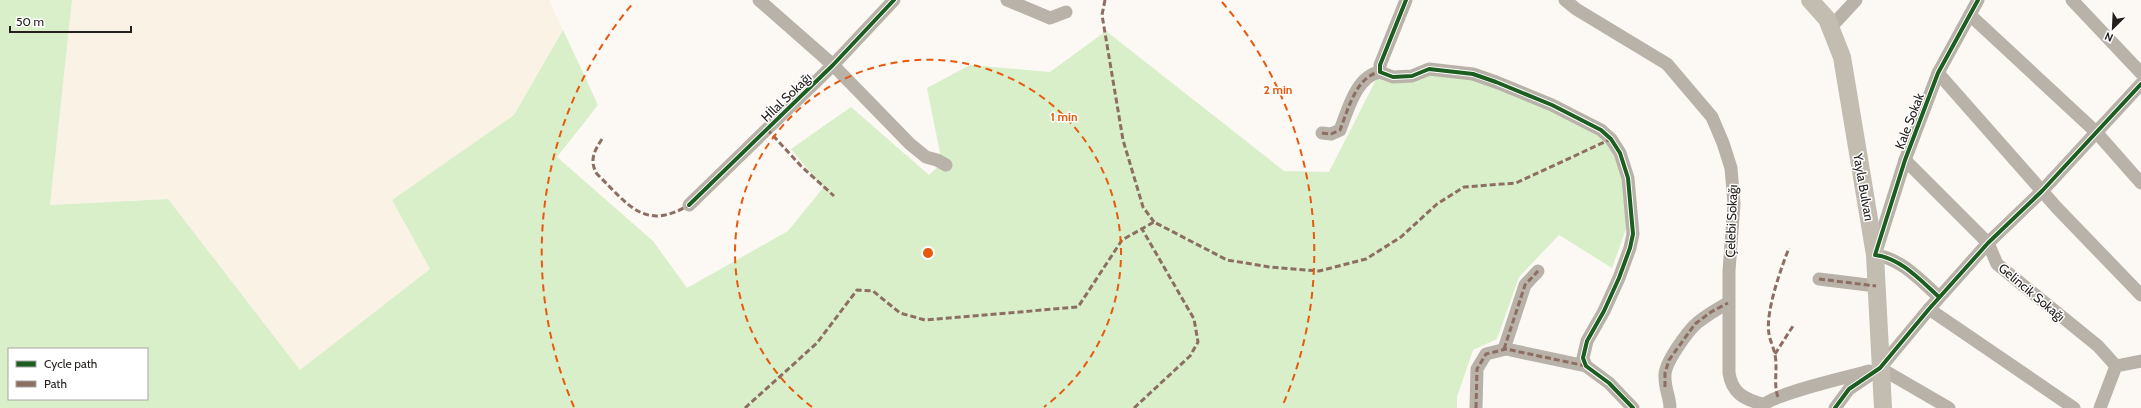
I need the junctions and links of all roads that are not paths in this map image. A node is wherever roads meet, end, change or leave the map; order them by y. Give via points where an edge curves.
1 (759, 0) edge
2 (894, 0) edge
3 (1007, 0) edge
4 (1406, 0) edge
5 (1565, 0) edge
6 (1810, 0) edge
7 (1856, 0) edge
8 (1978, 0) edge
9 (2072, 0) edge
10 (1066, 12) dead end
11 (1970, 15) junction
12 (1830, 28) junction
13 (833, 65) junction
14 (1380, 72) junction
15 (1938, 73) junction
16 (2141, 73) edge
17 (2141, 84) edge
18 (2096, 132) junction
19 (1322, 133) dead end
20 (1905, 160) junction
21 (946, 165) dead end
22 (2141, 183) edge
23 (2042, 191) junction
24 (689, 205) dead end
25 (1988, 243) junction
26 (1875, 255) junction
27 (1538, 271) dead end
28 (1819, 279) dead end
29 (1876, 286) junction
30 (2141, 296) edge
31 (1939, 297) junction
32 (1728, 303) junction
33 (1929, 309) junction
34 (1504, 349) junction
35 (2141, 361) edge
36 (1586, 366) junction
37 (2116, 366) junction
38 (1880, 368) junction
39 (1761, 406) edge
40 (1476, 408) edge
41 (1634, 408) edge
42 (1670, 408) edge
43 (1835, 408) edge
44 (1883, 408) edge
45 (1949, 408) edge
46 (2074, 408) edge
47 (2100, 408) edge

1 - 13 street
2 - 13 street, Hİlal Sokağı
3 - 10 street via 1050,18
4 - 14 street via 1380,65
5 - 32 street, Çelebi Sokağı via 1667,64 1712,117 1723,142 1734,185
6 - 12 main road, Yayla Bulvarı via 1827,19
7 - 12 street
8 - 11 street, Kale Sokak
9 - 16 street
11 - 15 street, Kale Sokak
11 - 18 street
12 - 26 main road, Yayla Bulvarı via 1842,57
13 - 21 street via 910,144 926,157
13 - 24 street, Hİlal Sokağı
14 - 19 street via 1374,73 1361,84 1351,101 1340,130 1331,134
14 - 36 street via 1393,77 1412,76 1428,69 1473,74 1552,105 1601,130 1611,139 1620,153 1628,178 1632,234 1630,248 1619,278 1604,311 1586,341 1583,358
15 - 20 street, Kale Sokak
15 - 23 street
17 - 18 street
18 - 22 street
18 - 23 street
20 - 25 street, Gelincik Sokağı
20 - 26 street, Kale Sokak
23 - 25 street
23 - 30 street
25 - 31 street
25 - 37 street, Gelincik Sokağı via 1997,264 2098,346
26 - 29 main road, Yayla Bulvarı
26 - 31 street via 1886,256 1899,264
27 - 34 street via 1525,285
28 - 29 street
29 - 38 main road, Yayla Bulvarı
31 - 33 street
32 - 39 street, Çelebi Sokağı via 1730,384 1744,399
32 - 42 street via 1695,324 1669,360 1665,373 1665,387
33 - 38 street
33 - 46 street
34 - 36 street
34 - 40 street via 1486,354 1481,360 1477,369
35 - 37 street
36 - 41 street
37 - 47 street
38 - 39 street via 1778,397
38 - 43 street via 1848,389
38 - 44 main road, Yayla Bulvarı
38 - 45 street

